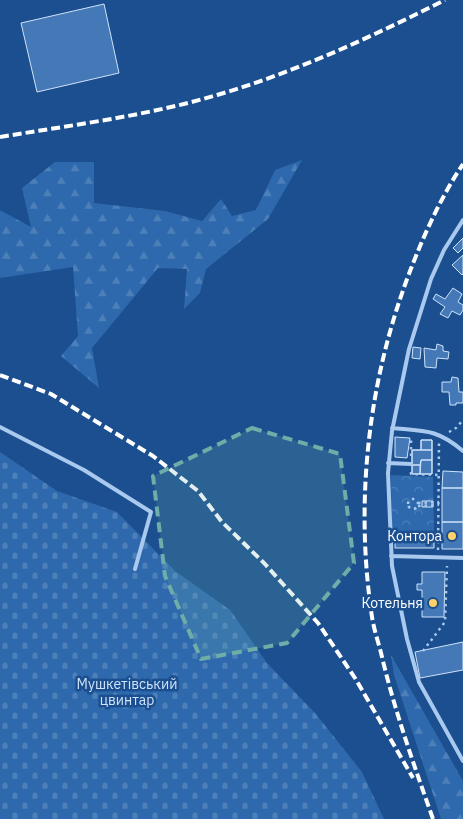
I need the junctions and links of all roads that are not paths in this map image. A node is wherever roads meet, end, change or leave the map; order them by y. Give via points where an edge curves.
1 (463, 220) edge
2 (0, 427) edge
3 (392, 428) junction
4 (463, 450) edge
5 (388, 463) junction
6 (411, 464) dead end
7 (391, 556) junction
8 (463, 558) edge
9 (135, 569) dead end
10 (463, 761) edge

1 - 3 lane via 444,250 428,288 409,349
2 - 9 lane via 84,470 150,512
3 - 4 lane via 435,432
3 - 5 lane
5 - 6 lane
5 - 7 lane
7 - 8 lane
7 - 10 lane via 419,682

